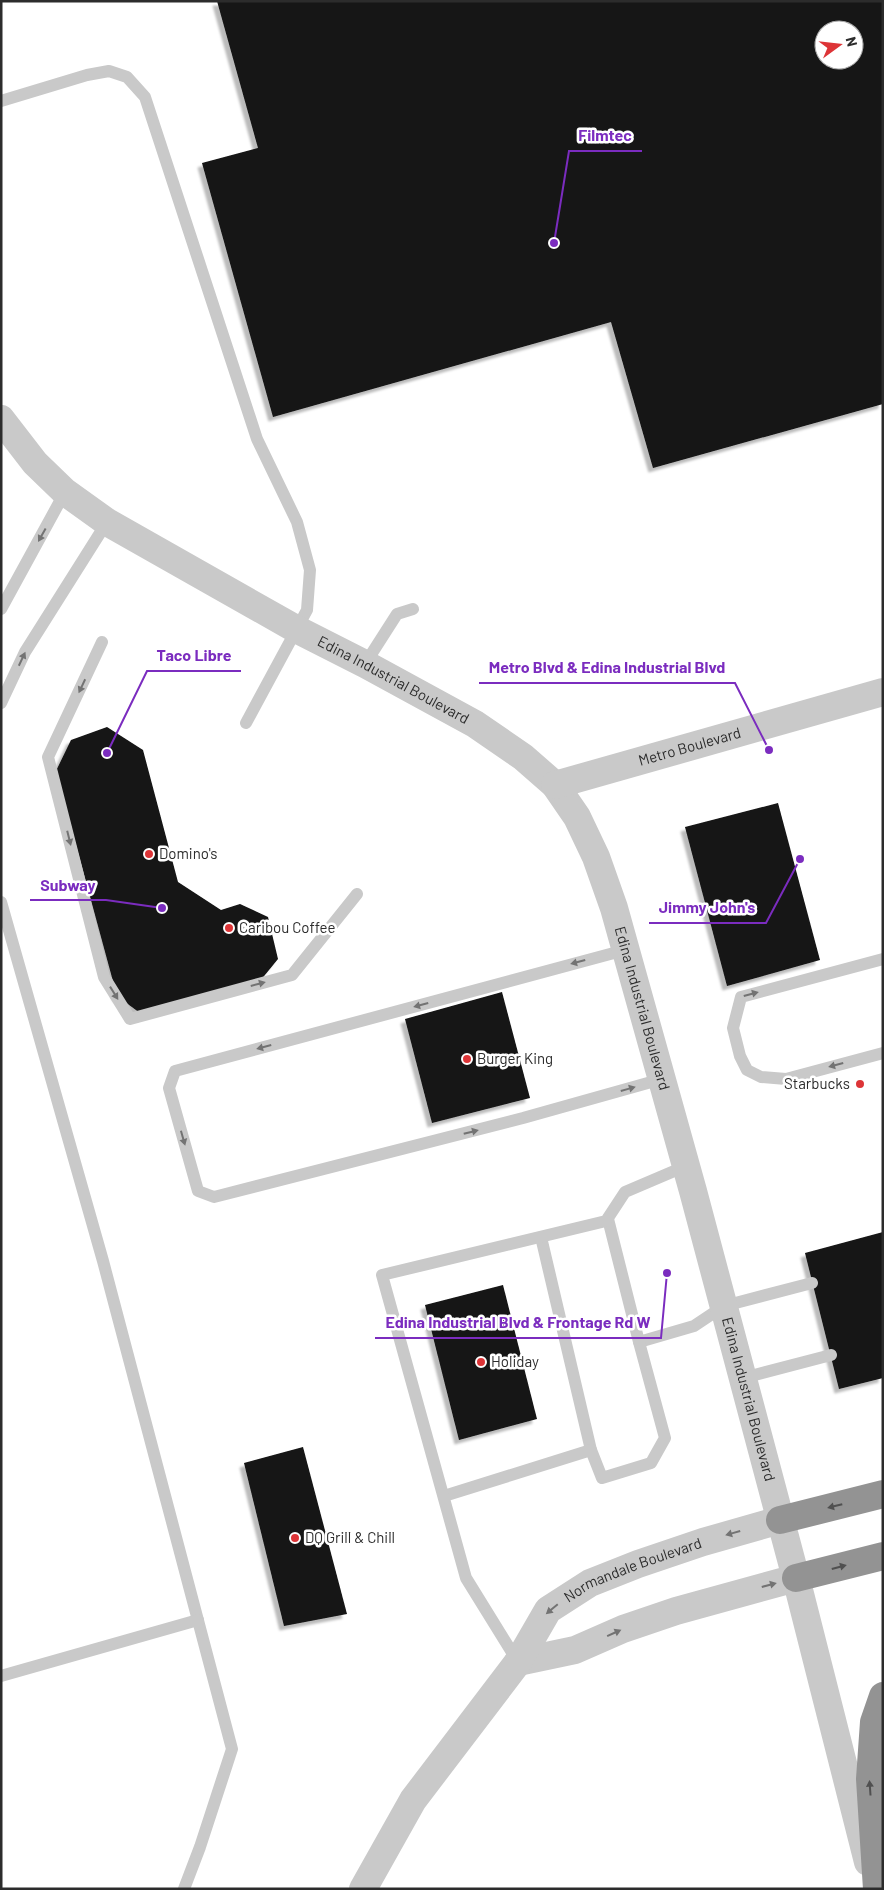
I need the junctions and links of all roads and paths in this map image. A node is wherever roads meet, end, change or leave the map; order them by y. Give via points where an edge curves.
1 (1, 101) edge
2 (1, 419) edge
3 (65, 492) junction
4 (107, 522) junction
5 (1, 609) edge
6 (413, 609) dead end
7 (296, 629) junction
8 (102, 642) dead end
9 (365, 664) junction
10 (883, 692) edge
11 (1, 704) edge
12 (246, 723) dead end
13 (555, 786) junction
14 (357, 894) dead end
15 (1, 902) edge
16 (625, 950) junction
17 (883, 959) edge
18 (883, 1053) edge
19 (662, 1080) junction
20 (686, 1166) junction
21 (608, 1219) junction
22 (541, 1237) junction
23 (812, 1283) dead end
24 (724, 1306) junction
25 (639, 1342) junction
26 (831, 1355) dead end
27 (743, 1378) junction
28 (591, 1450) junction
29 (883, 1494) edge
30 (444, 1496) junction
31 (780, 1520) junction
32 (883, 1556) edge
33 (796, 1578) junction
34 (198, 1620) junction
35 (518, 1662) junction
36 (1, 1676) edge
37 (883, 1696) edge
38 (184, 1889) edge
39 (362, 1889) edge
40 (876, 1889) edge

1 - 7 lane via 109,71 127,77 145,97 257,439 297,522 310,570 307,610
2 - 3 street, Edina Industrial Boulevard via 35,463
3 - 4 street, Edina Industrial Boulevard
3 -> 5 lane
4 - 7 street, Edina Industrial Boulevard
11 -> 4 lane via 25,652
6 - 9 lane via 397,614
7 - 9 street, Edina Industrial Boulevard
7 - 12 lane
8 -> 14 lane via 48,756 104,977 130,1019 292,975
9 - 13 street, Edina Industrial Boulevard via 475,724 522,757
10 - 13 street, Metro Boulevard
13 - 16 street, Edina Industrial Boulevard via 577,817 596,858
15 - 34 lane via 103,1261
16 - 19 street, Edina Industrial Boulevard
16 -> 19 lane via 176,1071 169,1088 198,1191 214,1197
18 -> 17 lane via 786,1079 761,1077 747,1070 733,1028 740,997
19 - 20 street, Edina Industrial Boulevard
20 - 21 lane via 625,1192
20 - 24 street, Edina Industrial Boulevard
21 - 22 lane
21 - 25 lane
22 - 28 lane
22 - 30 lane via 382,1275
23 - 24 lane
24 - 25 lane via 694,1326
24 - 27 street, Edina Industrial Boulevard
25 - 28 lane via 665,1438 651,1463 602,1478
26 - 27 lane
27 - 31 street, Edina Industrial Boulevard
28 - 30 lane
29 -> 31 highway
30 - 35 lane via 466,1578
31 - 33 street, Edina Industrial Boulevard
31 -> 35 street, Normandale Boulevard via 694,1545 590,1583 548,1610
33 -> 32 highway
35 -> 33 street via 575,1650 676,1611
33 - 40 street, Edina Industrial Boulevard
34 - 36 lane
34 - 38 lane via 232,1749
35 - 39 street, Normandale Boulevard via 413,1800
40 -> 37 highway via 870,1780 874,1722

